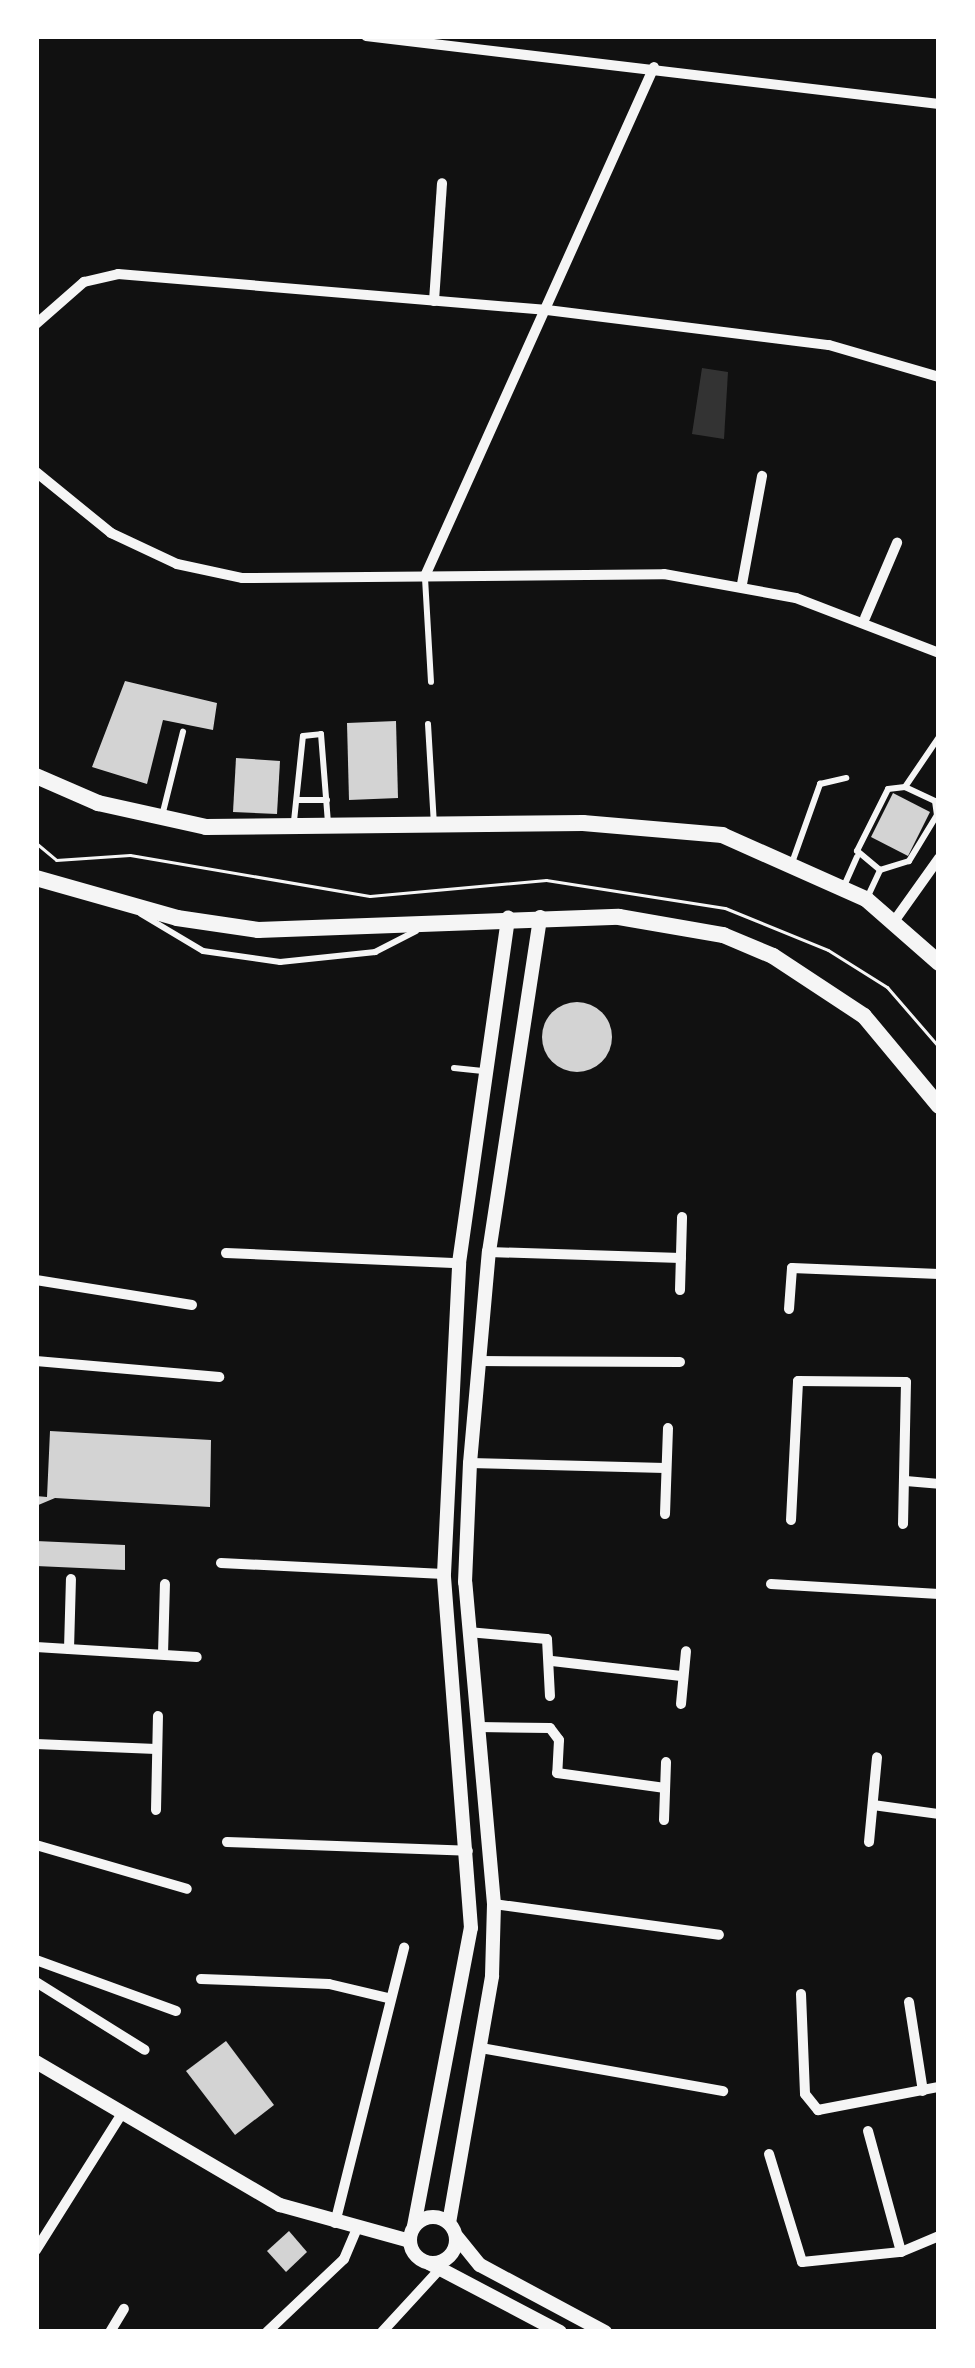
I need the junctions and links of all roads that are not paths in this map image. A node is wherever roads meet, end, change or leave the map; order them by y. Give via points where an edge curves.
1 (366, 36) edge
2 (411, 38) edge
3 (654, 67) junction
4 (939, 104) edge
5 (442, 183) dead end
6 (434, 302) junction
7 (547, 310) junction
8 (36, 324) edge
9 (939, 377) edge
10 (36, 472) edge
11 (762, 476) dead end
12 (897, 544) dead end
13 (425, 576) junction
14 (742, 584) junction
15 (865, 619) junction
16 (939, 653) edge
17 (431, 682) dead end
18 (428, 724) dead end
19 (184, 732) dead end
20 (939, 737) edge
21 (36, 776) edge
22 (846, 778) dead end
23 (905, 787) junction
24 (298, 800) junction
25 (327, 800) junction
26 (938, 808) edge
27 (161, 820) junction
28 (434, 828) junction
29 (292, 830) junction
30 (328, 830) junction
31 (857, 857) junction
32 (794, 860) junction
33 (937, 863) edge
34 (880, 870) junction
35 (36, 878) edge
36 (844, 887) junction
37 (866, 899) junction
38 (134, 907) junction
39 (508, 917) junction
40 (541, 917) junction
41 (895, 920) junction
42 (432, 922) junction
43 (939, 963) edge
44 (454, 1069) dead end
45 (483, 1071) junction
46 (939, 1106) edge
47 (478, 1108) junction
48 (508, 1112) junction
49 (682, 1217) dead end
50 (489, 1252) junction
51 (226, 1253) dead end
52 (681, 1258) junction
53 (459, 1263) junction
54 (939, 1274) edge
55 (36, 1280) edge
56 (680, 1289) dead end
57 (192, 1305) dead end
58 (789, 1310) dead end
59 (36, 1361) edge
60 (479, 1361) junction
61 (680, 1362) dead end
62 (218, 1377) dead end
63 (668, 1428) dead end
64 (470, 1463) junction
65 (665, 1468) junction
66 (906, 1481) junction
67 (939, 1484) edge
68 (665, 1514) dead end
69 (791, 1520) dead end
70 (903, 1524) dead end
71 (220, 1563) dead end
72 (444, 1574) junction
73 (71, 1580) dead end
74 (165, 1584) dead end
75 (771, 1584) dead end
76 (939, 1594) edge
77 (468, 1631) junction
78 (36, 1647) edge
79 (69, 1649) junction
80 (686, 1651) dead end
81 (163, 1654) junction
82 (197, 1657) dead end
83 (552, 1661) junction
84 (681, 1676) junction
85 (550, 1696) dead end
86 (681, 1703) dead end
87 (158, 1716) dead end
88 (479, 1726) junction
89 (36, 1744) edge
90 (156, 1750) junction
91 (877, 1757) dead end
92 (666, 1762) dead end
93 (665, 1788) junction
94 (873, 1804) junction
95 (156, 1810) dead end
96 (939, 1814) edge
97 (664, 1820) dead end
98 (227, 1842) dead end
99 (868, 1842) dead end
100 (36, 1845) edge
101 (468, 1851) junction
102 (187, 1888) dead end
103 (494, 1904) junction
104 (719, 1935) dead end
105 (404, 1948) dead end
106 (36, 1960) edge
107 (202, 1979) dead end
108 (36, 1982) edge
109 (801, 1994) dead end
110 (388, 1998) junction
111 (909, 2002) dead end
112 (176, 2011) dead end
113 (481, 2048) junction
114 (146, 2050) dead end
115 (36, 2062) edge
116 (939, 2087) edge
117 (722, 2091) dead end
118 (923, 2091) junction
119 (121, 2115) junction
120 (868, 2131) dead end
121 (769, 2154) dead end
122 (335, 2223) junction
123 (453, 2230) junction
124 (356, 2231) junction
125 (412, 2233) junction
126 (939, 2236) edge
127 (36, 2250) edge
128 (901, 2252) junction
129 (433, 2267) junction
130 (124, 2309) dead end
131 (584, 2327) edge
132 (110, 2332) edge
133 (267, 2332) edge
134 (382, 2332) edge
135 (560, 2332) edge
136 (604, 2332) edge

1 - 2 street
2 - 3 street
3 - 4 street
3 - 7 street
5 - 6 street
6 - 7 street
6 - 8 street via 118,274 85,282
7 - 9 street via 830,345
7 - 13 street
10 - 13 street via 111,533 177,564 242,578
11 - 14 street
12 - 15 street
13 - 14 street via 640,573
13 - 17 lane
14 - 15 street
15 - 16 street
18 - 28 lane
19 - 27 lane
20 - 23 lane
21 - 27 main road
22 - 32 lane via 820,784
23 - 26 lane
23 - 31 lane via 888,789
24 - 25 lane
24 - 25 lane via 305,733 326,739
24 - 29 lane
25 - 30 lane
26 - 34 lane via 909,861
27 - 29 main road
28 - 30 main road
28 - 32 main road via 653,825 722,835
29 - 30 main road
31 - 34 lane
31 - 36 lane
32 - 36 main road
33 - 41 street
34 - 37 lane
35 - 38 main road
36 - 37 main road
37 - 41 main road
38 - 42 main road via 258,930
38 - 42 lane via 202,951 280,962 375,952
39 - 40 main road
39 - 42 main road
39 - 45 street
40 - 46 main road via 667,922 773,956 864,1016
40 - 48 street
41 - 43 main road
44 - 45 lane
45 - 47 street
47 - 48 street
47 - 53 street
48 - 50 street
49 - 52 street
50 - 52 street
50 - 60 street
51 - 53 street
52 - 56 street
53 - 72 street
54 - 58 street via 792,1268
55 - 57 street
59 - 62 street
60 - 61 street
60 - 64 street
63 - 65 street
64 - 65 street
64 - 77 street
65 - 68 street
66 - 67 street
66 - 69 street via 909,1383 800,1380
66 - 70 street
71 - 72 street
72 - 101 street
73 - 79 street
74 - 81 street
75 - 76 street
77 - 83 street via 543,1636
77 - 88 street
78 - 79 street
79 - 81 street
80 - 84 street
81 - 82 street
83 - 84 street
83 - 85 street
84 - 86 street
87 - 90 street
88 - 93 street via 550,1728 564,1777
88 - 103 street
89 - 90 street
90 - 95 street
91 - 94 street
92 - 93 street
93 - 97 street
94 - 96 street
94 - 99 street
98 - 101 street
100 - 102 street
101 - 125 street via 466,1971
103 - 104 street
103 - 113 street
105 - 110 street
106 - 112 street
107 - 110 street via 329,1984
108 - 114 street
109 - 118 street via 809,2103 830,2113
110 - 122 street
111 - 118 street
113 - 117 street
113 - 123 street
115 - 119 street
116 - 118 street
119 - 122 street via 280,2205
119 - 127 street
120 - 128 street
121 - 128 street via 795,2252 813,2264
122 - 124 street
123 - 125 street via 435,2216
123 - 129 street via 450,2257
123 - 131 street via 480,2265
124 - 125 street
124 - 133 street via 344,2259
125 - 129 street
126 - 128 street
129 - 134 street
129 - 135 street
130 - 132 street
131 - 136 street

